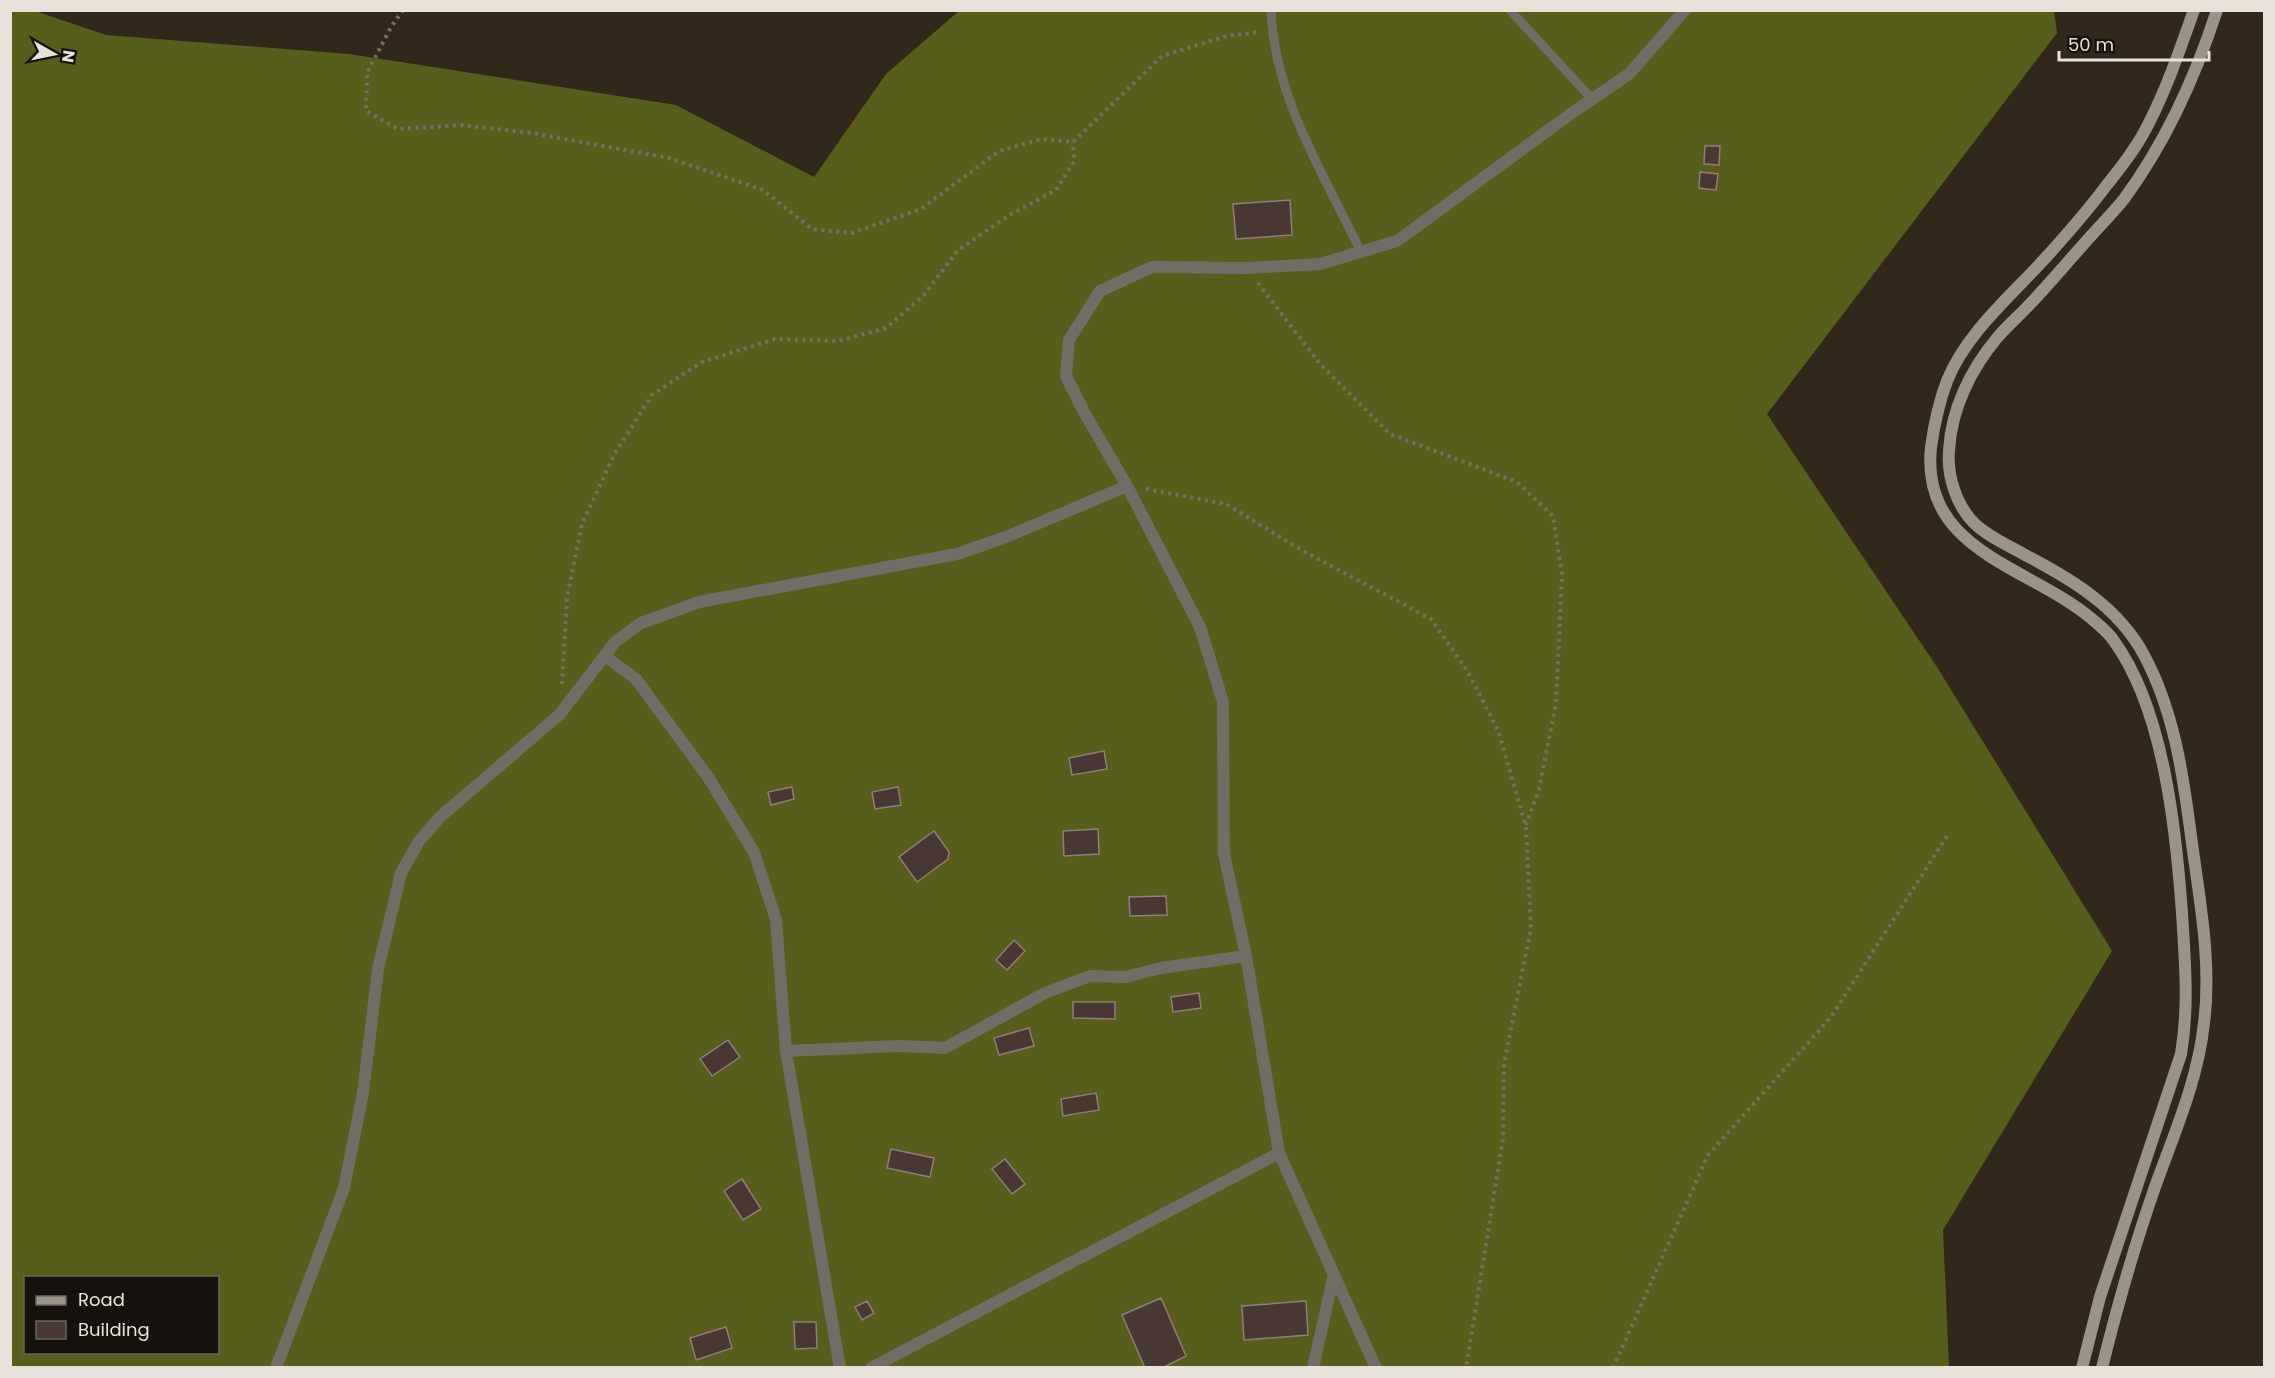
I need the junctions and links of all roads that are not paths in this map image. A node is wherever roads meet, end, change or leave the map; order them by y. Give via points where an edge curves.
1 (1271, 10) edge
2 (1510, 10) edge
3 (1685, 10) edge
4 (2194, 10) edge
5 (2217, 10) edge
6 (1592, 99) junction
7 (1361, 252) junction
8 (1127, 486) junction
9 (605, 656) junction
10 (1246, 956) junction
11 (786, 1051) junction
12 (1280, 1154) junction
13 (1334, 1274) junction
14 (276, 1368) edge
15 (840, 1368) edge
16 (871, 1368) edge
17 (1313, 1368) edge
18 (1376, 1368) edge
19 (2082, 1368) edge
20 (2102, 1368) edge

1 - 7 lane via 1272,31 1291,108
2 - 6 lane
3 - 6 street via 1629,74
4 - 19 main road via 2142,136 2075,225 1969,343 1948,380 1931,449 1937,499 1965,540 2072,602 2114,639 2145,701 2158,742 2178,857 2187,983 2181,1054 2100,1297
5 - 20 main road via 2188,87 2146,168 2120,204 1997,338 1966,384 1958,403 1949,451 1949,473 1956,494 1974,523 2080,586 2126,627 2162,693 2176,740 2185,793 2201,911 2207,1000 2204,1028 2182,1112 2121,1293
6 - 7 street via 1397,241
7 - 8 street via 1320,264 1152,267 1100,291 1069,340 1066,375
8 - 9 street via 957,554 699,602 641,622 615,642
8 - 10 street via 1200,627 1222,702 1224,854
9 - 11 street via 636,679 708,777 754,852 776,921
9 - 14 street via 560,714 440,817 419,841 401,873 378,969 363,1093 344,1188
10 - 11 street via 1126,977 1090,976 1045,993 945,1048
10 - 12 street
11 - 15 street
12 - 13 street
12 - 16 street
13 - 17 street
13 - 18 street

